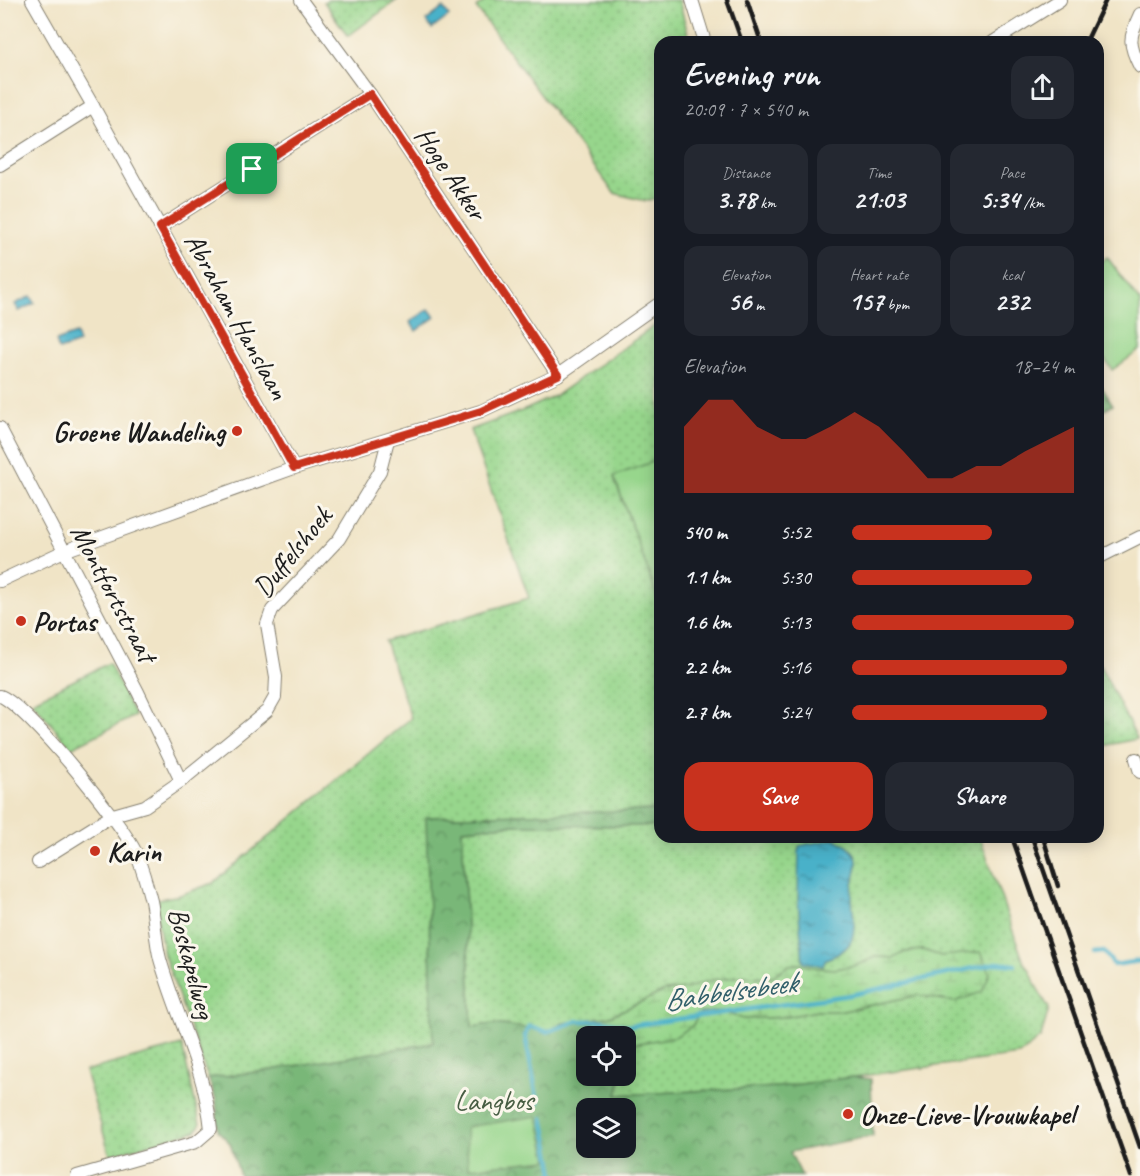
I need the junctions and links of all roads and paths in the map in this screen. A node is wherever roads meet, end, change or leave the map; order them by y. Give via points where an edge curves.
1 (32, 0) edge
2 (301, 0) edge
3 (692, 0) edge
4 (1060, 0) edge
5 (1140, 14) edge
6 (703, 36) edge
7 (1003, 36) edge
8 (1140, 66) edge
9 (370, 94) junction
10 (93, 106) junction
11 (0, 165) edge
12 (160, 227) junction
13 (654, 307) edge
14 (558, 375) junction
15 (0, 429) edge
16 (388, 440) junction
17 (294, 468) junction
18 (1140, 537) edge
19 (64, 551) junction
20 (1104, 555) edge
21 (0, 581) edge
22 (0, 696) edge
23 (1136, 759) dead end
24 (1140, 772) edge
25 (181, 781) junction
26 (113, 815) junction
27 (38, 862) dead end
28 (77, 1176) edge

1 - 10 street, Abraham Hanslaan
2 - 9 street, Hoge Akker
3 - 6 street
4 - 7 street
5 - 8 street via 1132,31 1131,49
9 - 12 street
9 - 14 street, Hoge Akker
10 - 11 street
10 - 12 street, Abraham Hanslaan
12 - 17 street, Abraham Hanslaan
13 - 14 street
14 - 16 street via 481,411
15 - 19 street, Montfortstraat
16 - 17 street
16 - 25 street, Duffelshoek via 380,471 339,538 272,610 267,624 276,677 275,697 267,711
17 - 19 street
18 - 20 street
19 - 21 street
19 - 25 street, Montfortstraat
22 - 26 street via 28,717
23 - 24 street
25 - 26 street, Duffelshoek via 146,806
26 - 27 street, Duffelshoek
26 - 28 street, Boskapelweg via 135,852 151,901 159,957 203,1082 211,1129 196,1142

